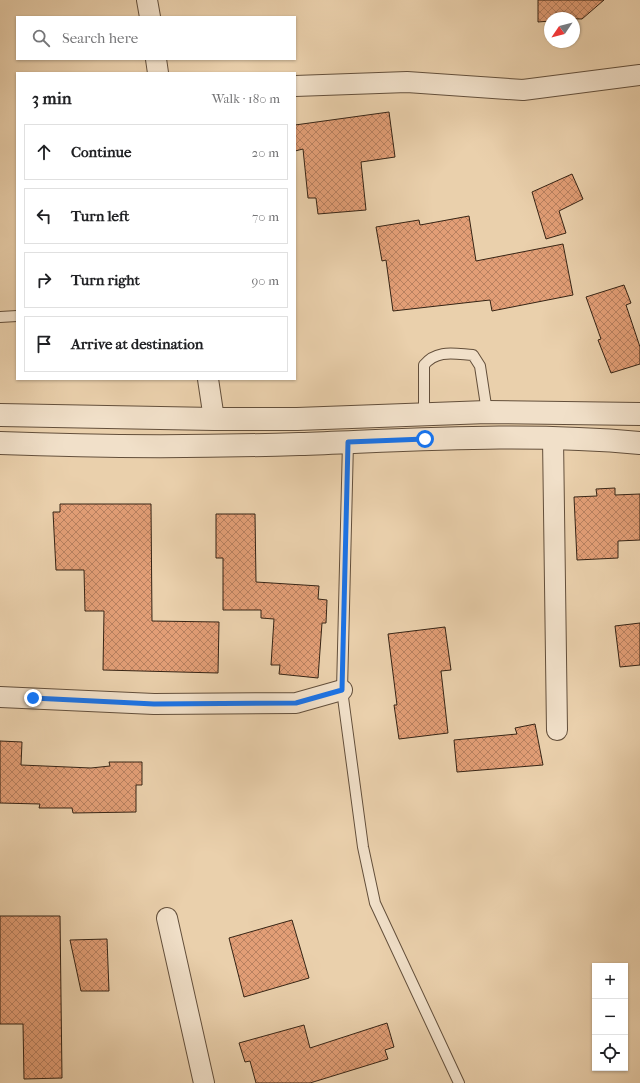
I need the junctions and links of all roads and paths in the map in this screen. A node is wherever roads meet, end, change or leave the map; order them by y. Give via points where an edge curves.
1 (147, 0) edge
2 (150, 16) edge
3 (156, 60) edge
4 (158, 72) edge
5 (640, 74) edge
6 (296, 86) edge
7 (16, 316) edge
8 (0, 317) edge
9 (208, 380) edge
10 (487, 412) junction
11 (424, 414) junction
12 (640, 414) edge
13 (0, 415) edge
14 (214, 419) junction
15 (552, 438) junction
16 (348, 442) junction
17 (0, 443) edge
18 (640, 443) edge
19 (342, 690) junction
20 (0, 697) edge
21 (557, 730) dead end
22 (167, 918) dead end
23 (204, 1083) edge
24 (458, 1083) edge

1 - 2 street
3 - 4 street
5 - 6 street via 523,90 407,82
7 - 8 lane
9 - 14 street
10 - 11 street
10 - 11 lane via 480,366 473,355 437,354 424,364
10 - 12 street
11 - 14 street
13 - 14 street
15 - 16 street via 487,437
15 - 18 street via 588,438
15 - 21 street
16 - 17 street via 75,446
16 - 19 lane
19 - 20 street via 296,703 154,704
19 - 24 lane via 363,846 376,903
22 - 23 street

